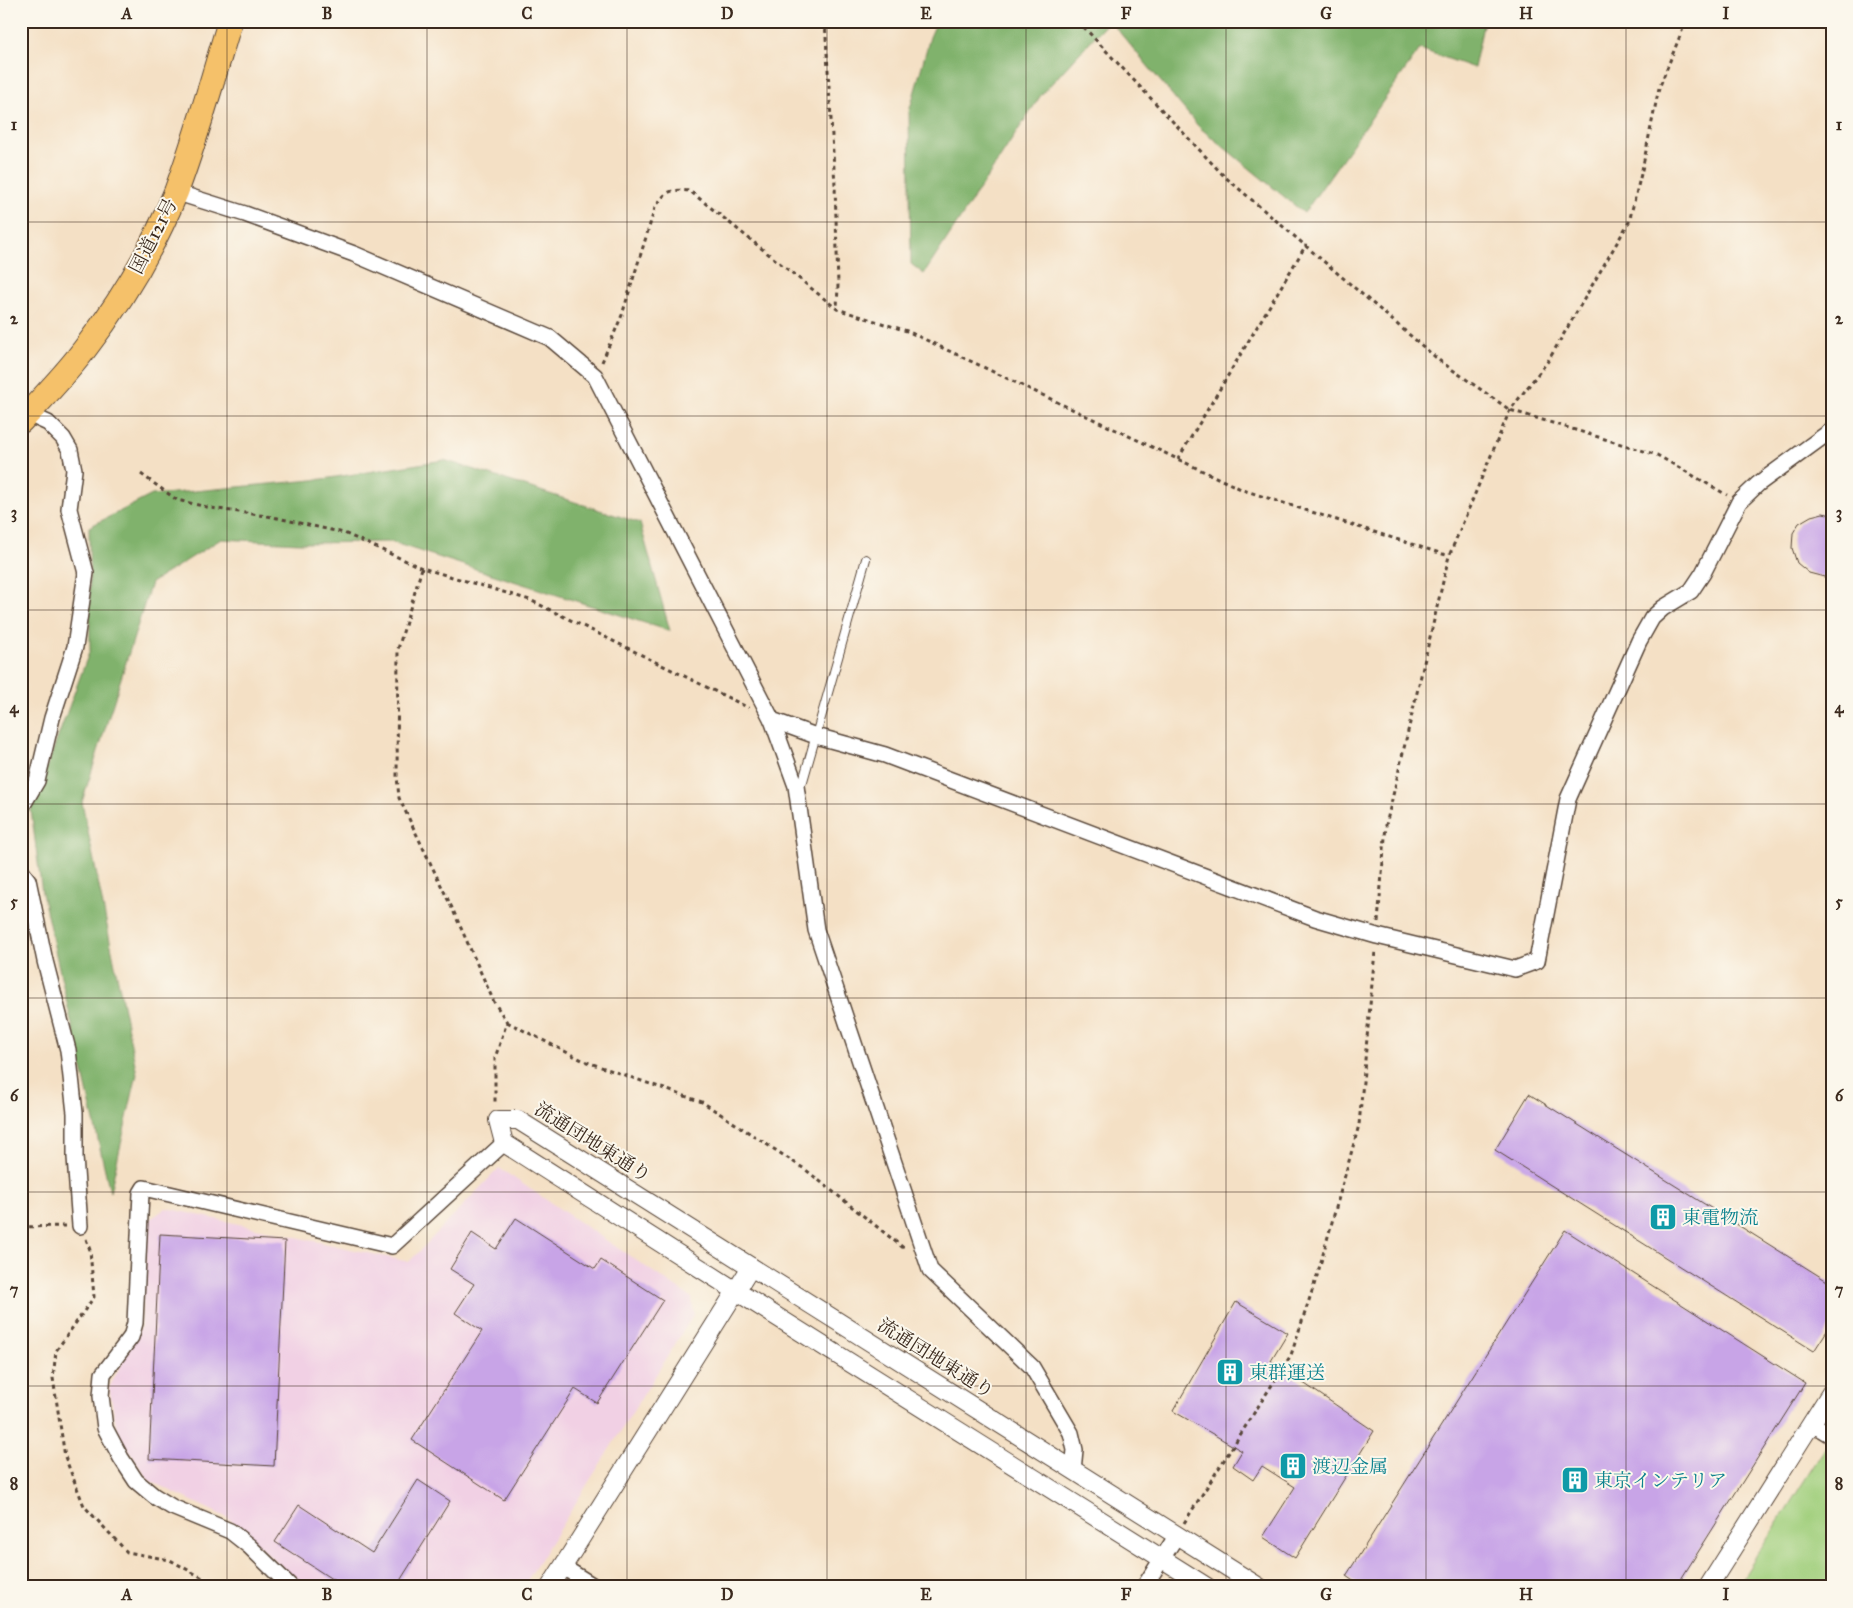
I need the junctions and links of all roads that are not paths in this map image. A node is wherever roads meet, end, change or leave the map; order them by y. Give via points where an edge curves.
1 (230, 21) edge
2 (175, 192) junction
3 (23, 415) edge
4 (1832, 430) edge
5 (866, 559) dead end
6 (772, 720) junction
7 (816, 736) junction
8 (796, 786) junction
9 (21, 808) edge
10 (21, 871) edge
11 (504, 1143) junction
12 (80, 1226) road end
13 (751, 1267) junction
14 (736, 1291) junction
15 (1832, 1391) edge
16 (1811, 1423) junction
17 (1832, 1436) edge
18 (1074, 1470) junction
19 (1177, 1535) junction
20 (1162, 1558) junction
21 (563, 1567) junction
22 (291, 1587) edge
23 (550, 1587) edge
24 (595, 1587) edge
25 (1144, 1587) edge
26 (1207, 1587) edge
27 (1259, 1587) edge
28 (1708, 1587) edge

1 - 2 highway, 国道121号 via 205,107
2 - 3 highway, 国道121号 via 141,262 108,317 73,364
2 - 6 street via 354,254 550,338 595,376
3 - 9 street via 48,423 70,450 74,470 69,509 86,573 75,647 52,718 37,781
4 - 7 street via 1758,484 1739,502 1691,591 1652,618 1639,640 1568,799 1537,961 1515,969 1315,918 885,755
5 - 7 lane
6 - 7 street
6 - 8 street
7 - 8 lane via 803,781
8 - 18 street via 816,930 930,1270 1032,1367 1071,1433 1075,1450
10 - 12 street via 28,880 68,1050 75,1113
11 - 13 street, 流通団地東通り via 498,1120 518,1120
11 - 14 street
11 - 22 street via 392,1246 144,1188 141,1193 135,1323 130,1336 103,1374 101,1396 105,1428 136,1481 172,1507 230,1531
13 - 14 street
13 - 18 street, 流通団地東通り
14 - 20 street
14 - 21 street
15 - 16 street
16 - 17 street
16 - 28 street
18 - 19 street, 流通団地東通り
19 - 20 street
19 - 27 street, 流通団地東通り
20 - 25 street
20 - 26 street
21 - 23 street
21 - 24 street

